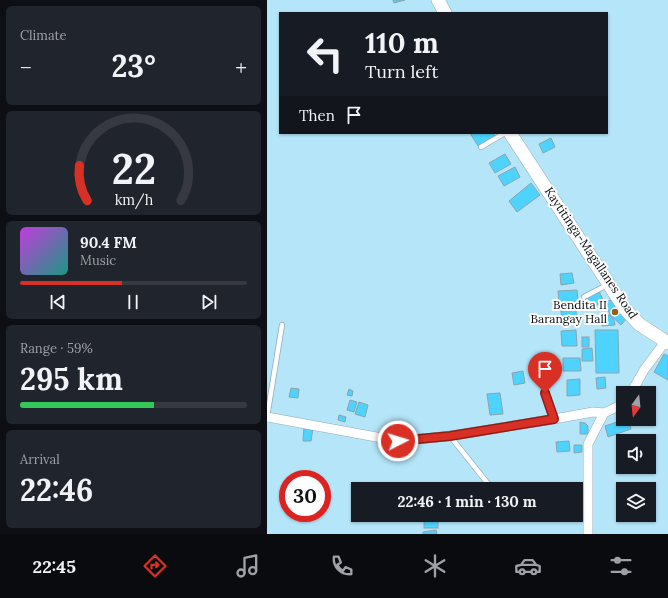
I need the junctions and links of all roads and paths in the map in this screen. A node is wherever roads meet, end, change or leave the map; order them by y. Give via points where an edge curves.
1 (438, 0) edge
2 (444, 12) edge
3 (503, 134) edge
4 (511, 134) edge
5 (481, 147) dead end
6 (609, 284) junction
7 (584, 297) dead end
8 (283, 325) dead end
9 (666, 342) edge
10 (635, 386) edge
11 (545, 393) dead end
12 (616, 407) edge
13 (604, 413) junction
14 (267, 417) edge
15 (554, 419) junction
16 (450, 436) junction
17 (487, 482) edge
18 (588, 534) edge

1 - 2 main road
3 - 5 lane
4 - 6 main road, Kaytitinga-Magallanes Road
6 - 7 lane
6 - 9 main road, Kaytitinga-Magallanes Road via 625,309 639,324
8 - 14 lane
9 - 10 street
11 - 15 lane
12 - 13 street
13 - 15 street via 593,412
13 - 18 street via 588,444
14 - 16 street via 398,441
15 - 16 street
16 - 17 lane

